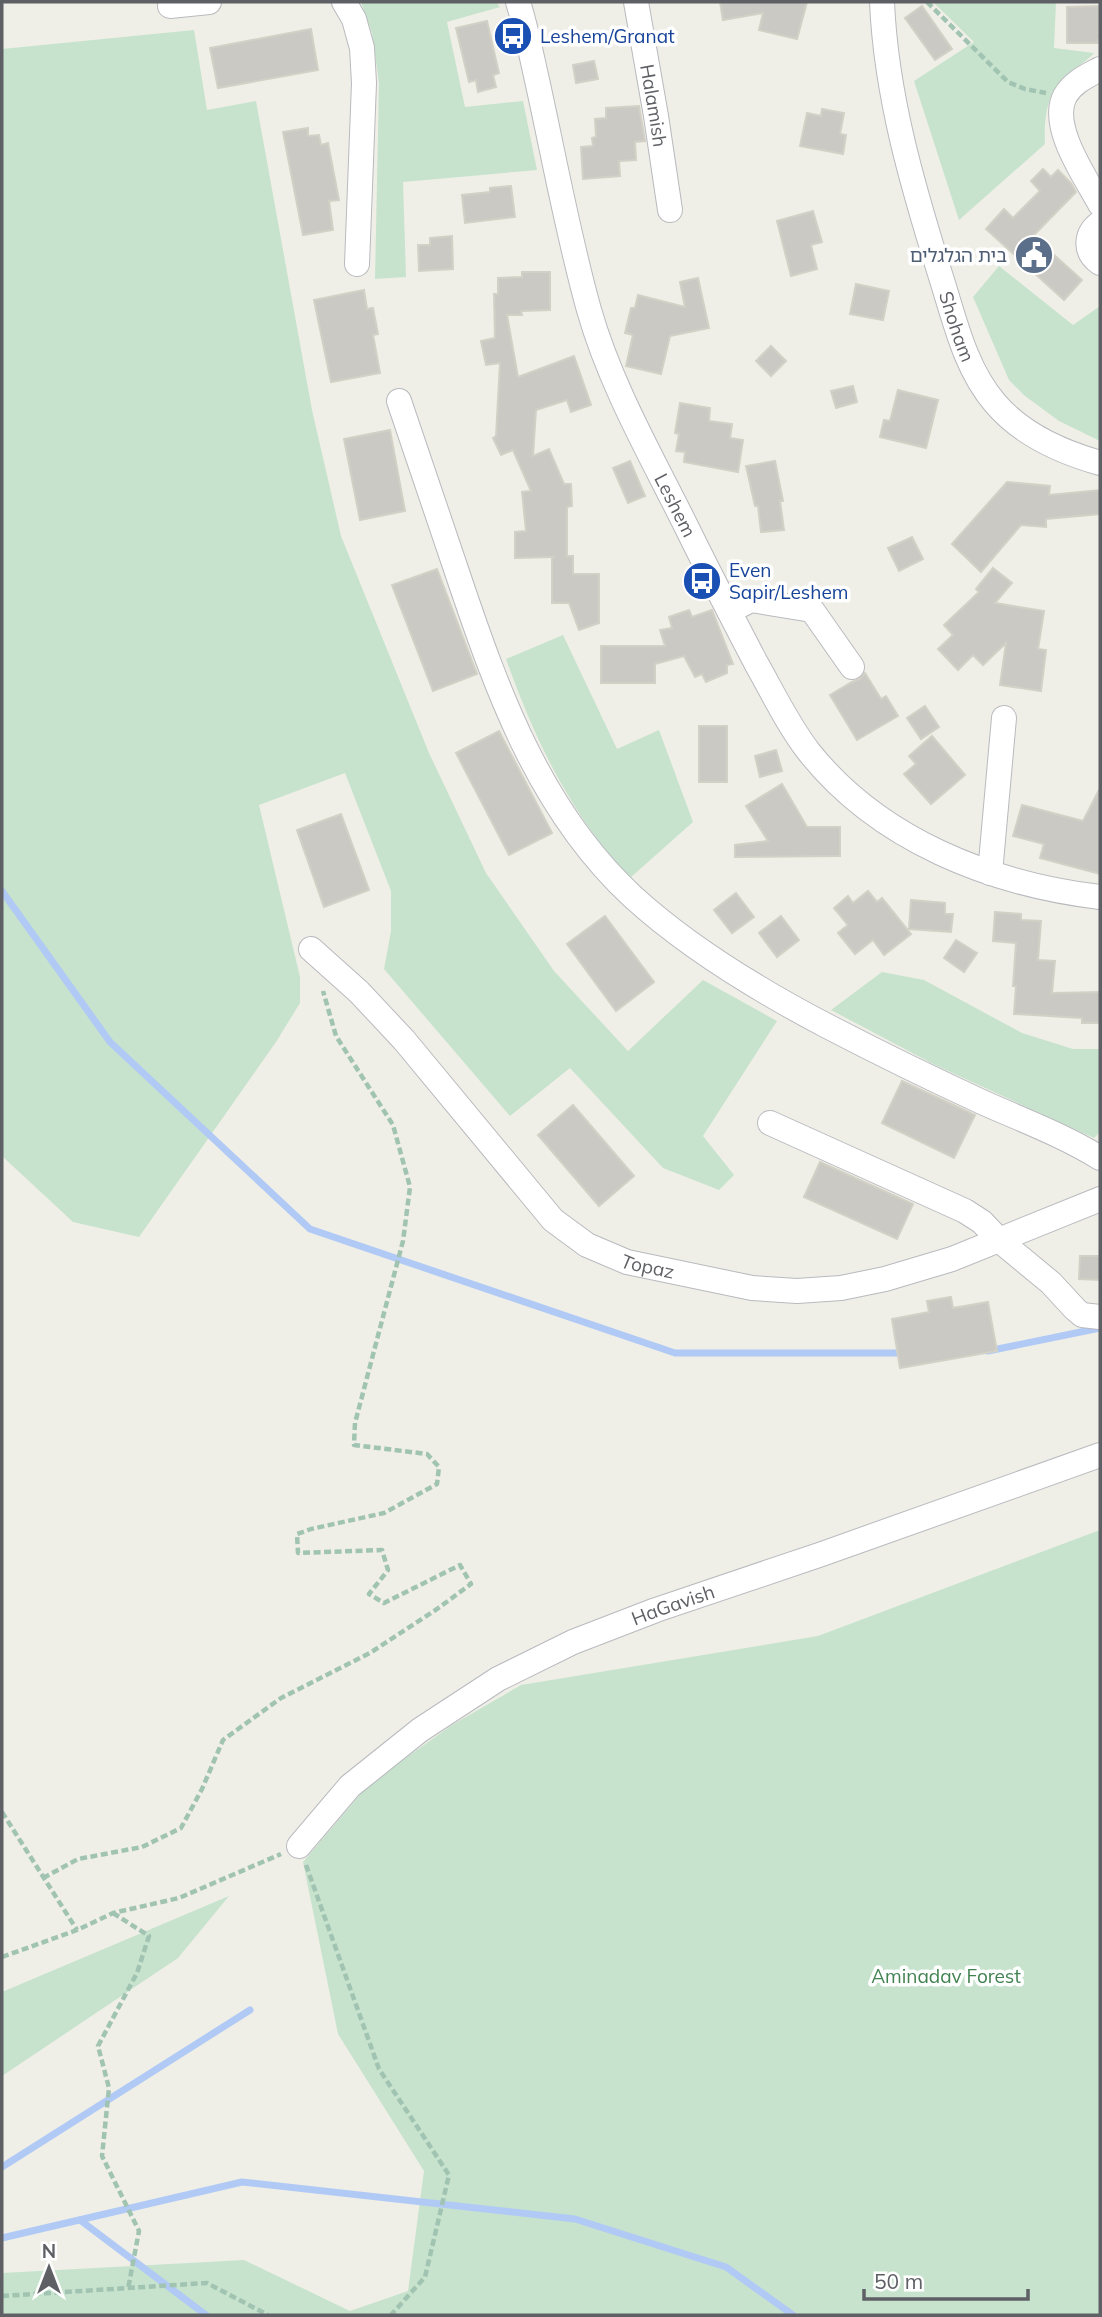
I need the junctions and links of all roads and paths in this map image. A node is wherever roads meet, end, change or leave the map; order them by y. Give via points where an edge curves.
1 (209, 2) edge
2 (344, 2) edge
3 (518, 2) edge
4 (636, 2) edge
5 (882, 2) edge
6 (927, 2) edge
7 (170, 6) dead end
8 (1100, 69) edge
9 (1064, 98) junction
10 (1100, 204) edge
11 (670, 211) dead end
12 (1100, 223) edge
13 (1100, 262) edge
14 (357, 264) dead end
15 (399, 401) dead end
16 (1100, 463) edge
17 (729, 611) junction
18 (852, 667) dead end
19 (1004, 718) dead end
20 (990, 873) junction
21 (1100, 897) edge
22 (311, 949) dead end
23 (321, 986) dead end
24 (770, 1123) dead end
25 (1100, 1158) edge
26 (1100, 1199) edge
27 (999, 1240) junction
28 (1100, 1317) edge
29 (1100, 1455) edge
30 (2, 1812) edge
31 (299, 1846) junction
32 (43, 1878) junction
33 (113, 1913) junction
34 (77, 1930) junction
35 (2, 1957) edge
36 (128, 2289) junction
37 (2, 2297) edge
38 (268, 2315) edge
39 (391, 2315) edge

1 - 7 street
2 - 14 street via 362,48 364,83
3 - 17 street, Leshem via 590,314 629,410
4 - 11 street, Halamish
5 - 16 street, Shoham via 886,56 905,154 970,365 996,405 1033,436
6 - 9 path via 1008,82
8 - 9 street via 1080,80
9 - 10 street via 1066,140
12 - 13 street via 1088,239 1090,253
15 - 25 street via 472,620 509,714 552,797 601,864 666,925 775,996
17 - 18 street via 751,600 812,610
17 - 20 street, Leshem via 792,727 826,772 890,825
19 - 20 street
20 - 21 street, Leshem
22 - 27 street, Topaz via 404,1040 544,1211 599,1251 642,1266 729,1284 797,1291 885,1279
23 - 32 path via 336,1036 393,1125 410,1188 403,1241 355,1423 354,1445 427,1454 439,1467 437,1485 384,1513 297,1534 298,1553 382,1550 388,1570 369,1594 384,1603 460,1565 471,1584 370,1653 281,1698 223,1740 181,1828 142,1847 78,1859
24 - 27 street via 965,1210
26 - 27 street, Topaz
27 - 28 street via 1082,1315
29 - 31 street, HaGavish via 656,1610 548,1654 498,1679 420,1730 350,1786
30 - 32 path
31 - 33 path via 179,1898
31 - 39 path via 379,2068 449,2175 425,2277
32 - 34 path
33 - 34 path
33 - 36 path via 149,1936 137,1973 98,2046 108,2088 102,2156 139,2231
34 - 35 path
36 - 37 path
36 - 38 path via 207,2284

